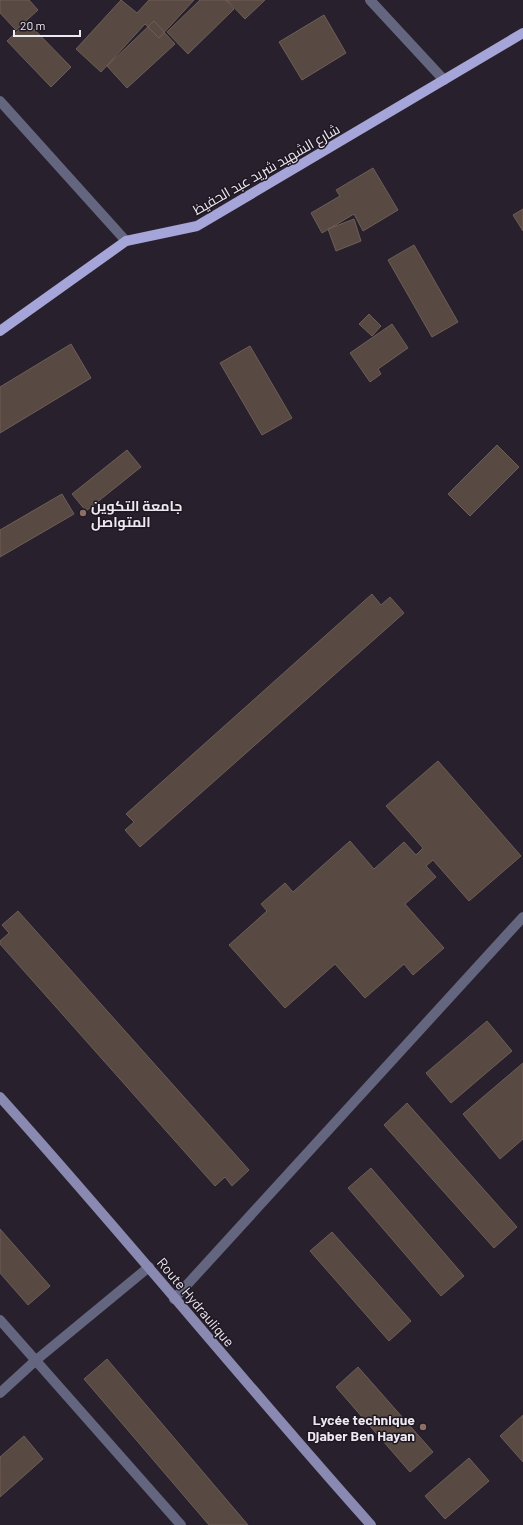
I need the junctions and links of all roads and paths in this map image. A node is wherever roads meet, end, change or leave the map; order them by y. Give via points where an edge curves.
1 (370, 0) edge
2 (523, 33) edge
3 (444, 80) junction
4 (0, 101) edge
5 (126, 241) junction
6 (0, 331) edge
7 (523, 917) edge
8 (0, 1097) edge
9 (149, 1267) junction
10 (174, 1299) junction
11 (0, 1320) edge
12 (35, 1361) junction
13 (0, 1393) edge
14 (180, 1525) edge
15 (371, 1525) edge

1 - 3 street
2 - 3 main road, شارع الشهيد شريد عبد الحفيظ
3 - 5 main road, شارع الشهيد شريد عبد الحفيظ via 197,226
4 - 5 street
5 - 6 main road, شارع الشهيد شريد عبد الحفيظ
7 - 10 street
8 - 9 main road, Route Hydraulique
9 - 10 main road, Route Hydraulique
9 - 12 street
10 - 15 main road, Route Hydraulique via 288,1433
11 - 12 street
12 - 13 street
12 - 14 street

